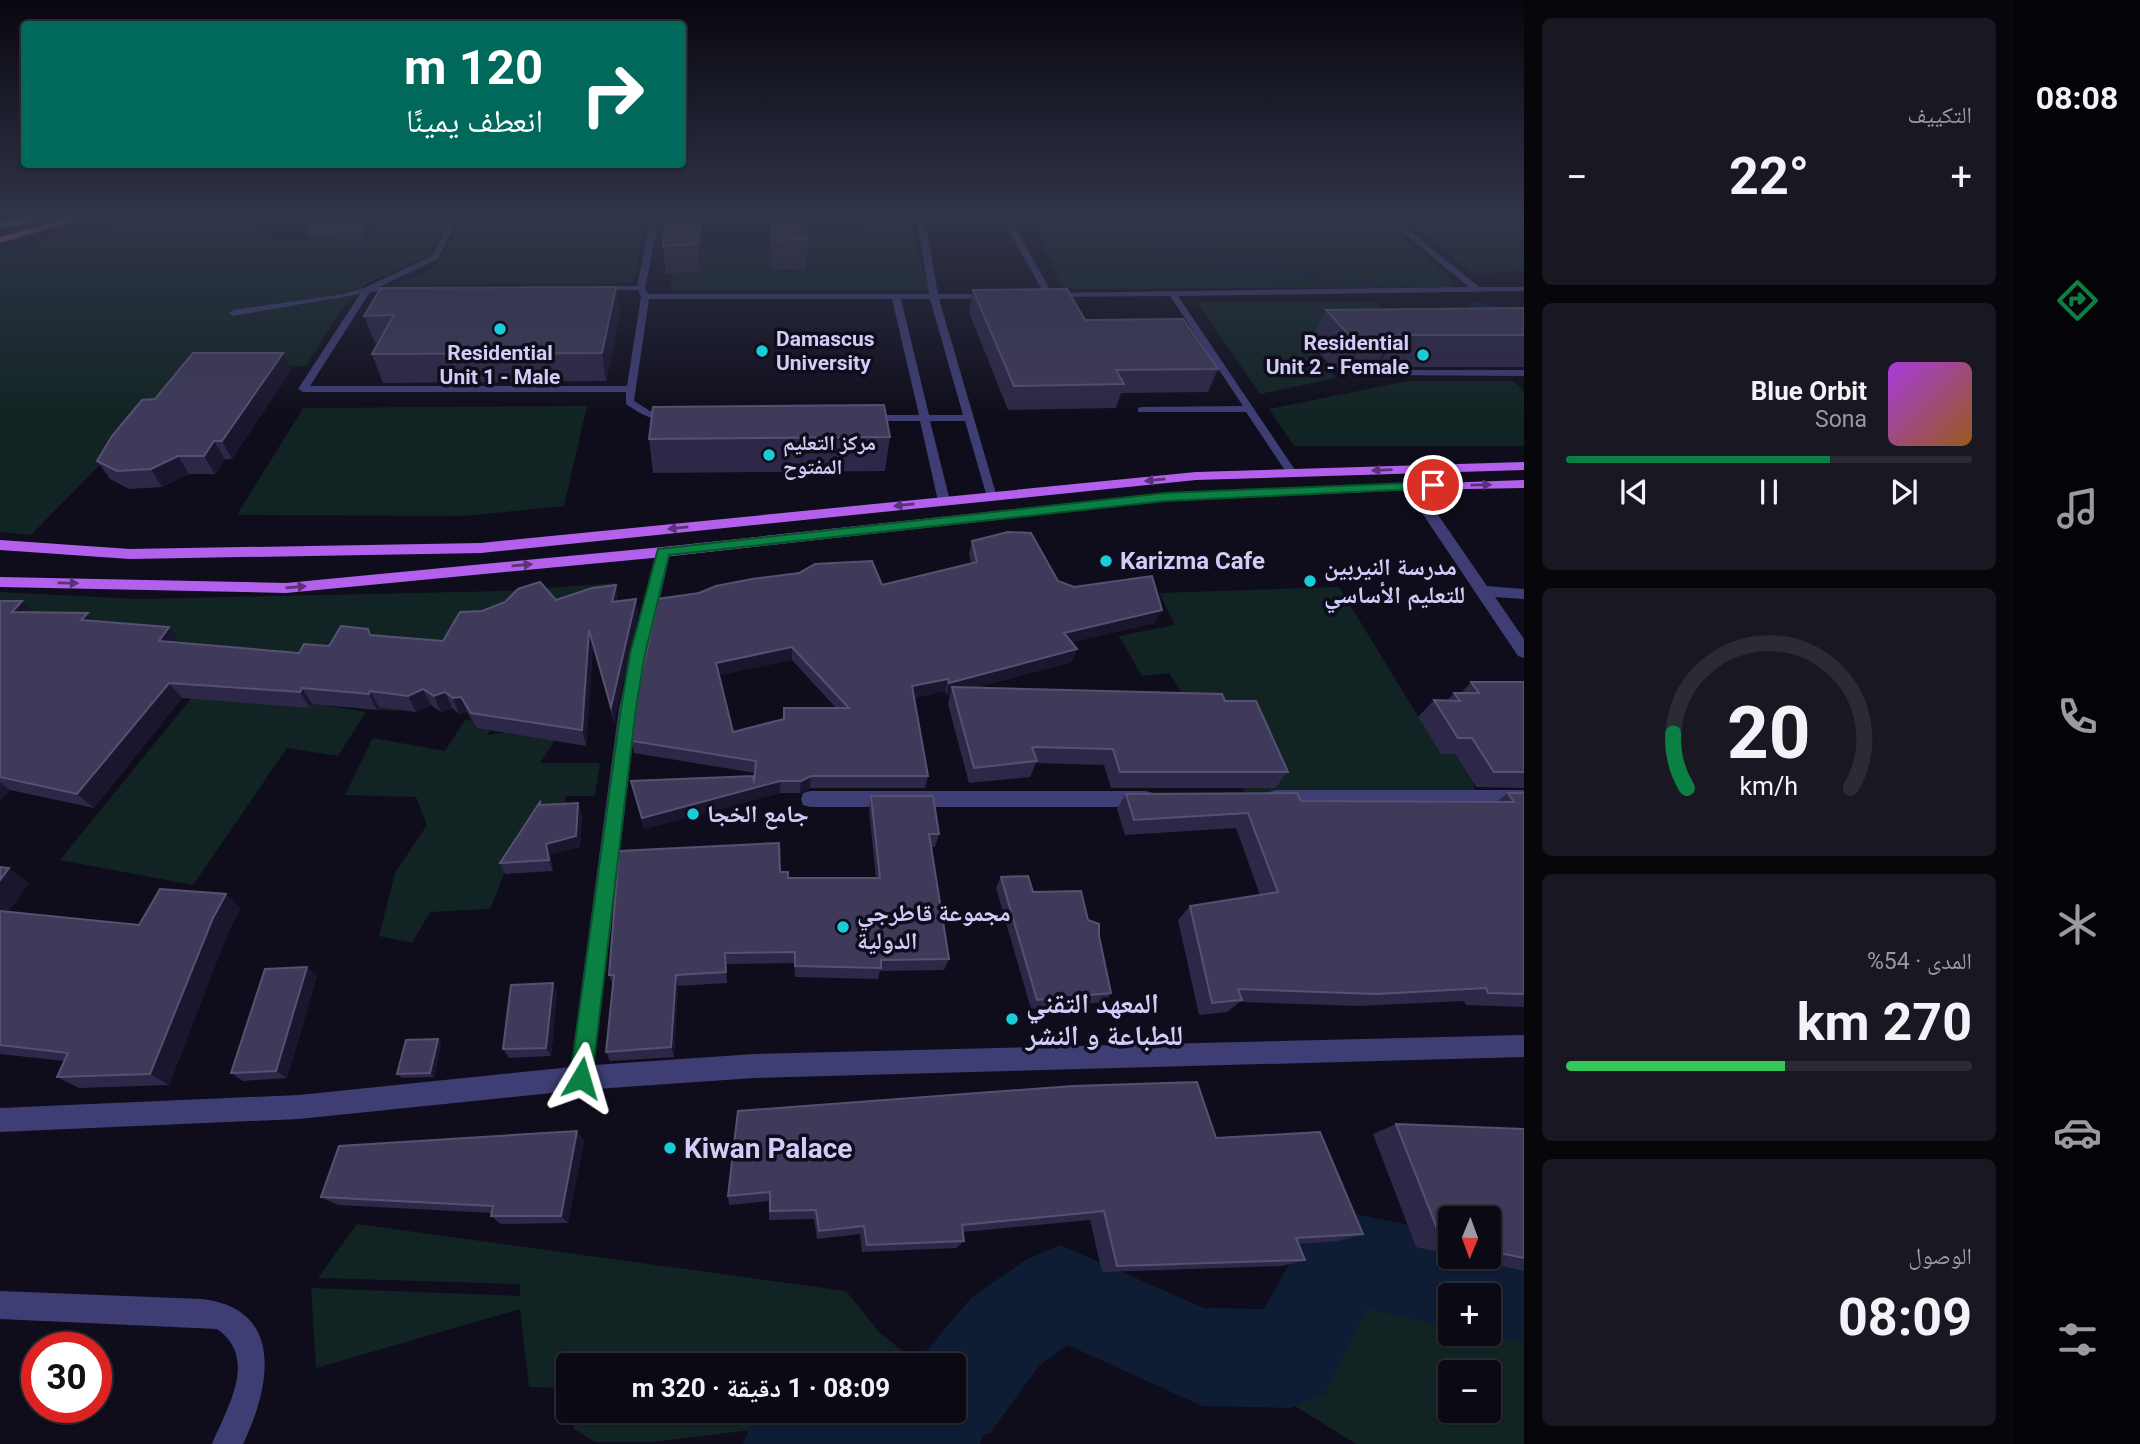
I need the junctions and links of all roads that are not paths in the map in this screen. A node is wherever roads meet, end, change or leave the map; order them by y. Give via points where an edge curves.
1 (383, 282) edge
2 (645, 282) edge
3 (931, 282) edge
4 (1042, 282) edge
5 (1469, 282) edge
6 (586, 288) edge
7 (408, 289) edge
8 (1524, 289) edge
9 (367, 290) junction
10 (1478, 290) junction
11 (1514, 290) junction
12 (643, 292) junction
13 (1172, 294) junction
14 (1036, 295) edge
15 (1049, 295) junction
16 (998, 296) edge
17 (897, 297) junction
18 (934, 297) junction
19 (1524, 298) edge
20 (233, 313) dead end
21 (1378, 373) edge
22 (1524, 373) edge
23 (632, 389) junction
24 (1249, 409) junction
25 (1141, 410) dead end
26 (674, 418) edge
27 (855, 418) edge
28 (925, 418) junction
29 (969, 418) junction
30 (1524, 466) edge
31 (1292, 473) junction
32 (1524, 484) edge
33 (1411, 486) junction
34 (992, 497) junction
35 (944, 501) junction
36 (0, 545) edge
37 (663, 552) junction
38 (0, 582) edge
39 (1481, 591) junction
40 (1524, 594) edge
41 (1524, 652) edge
42 (1524, 798) edge
43 (810, 799) dead end
44 (1160, 799) edge
45 (1258, 799) edge
46 (1524, 1046) edge
47 (581, 1078) junction
48 (0, 1120) edge
49 (0, 1305) edge
50 (227, 1444) edge

1 - 9 lane
2 - 12 lane
3 - 18 lane
4 - 15 lane
5 - 10 lane
6 - 12 lane
7 - 9 lane
8 - 11 lane
9 - 20 lane
9 - 23 lane via 303,389
10 - 11 lane
10 - 13 lane
11 - 19 lane
12 - 17 lane
12 - 23 lane
13 - 15 lane
13 - 24 lane
14 - 15 lane
16 - 18 lane
17 - 18 lane
17 - 28 lane
18 - 29 lane
21 - 22 lane
23 - 26 lane via 629,402 647,414
24 - 25 lane
24 - 31 lane
27 - 28 lane
28 - 29 lane
28 - 35 lane
29 - 34 lane
30 -> 31 main road
31 -> 34 main road via 1196,476
33 -> 32 main road
33 - 37 main road via 1117,501
33 - 39 street
34 - 35 main road
35 -> 36 main road via 481,548 130,554
38 -> 37 main road via 285,588
37 - 47 street via 628,708
39 - 40 street
39 - 41 street
42 - 45 street
43 - 44 street
46 - 47 street via 754,1066
47 - 48 street via 299,1107
49 - 50 street via 202,1312 225,1317 242,1333 252,1355 251,1386

